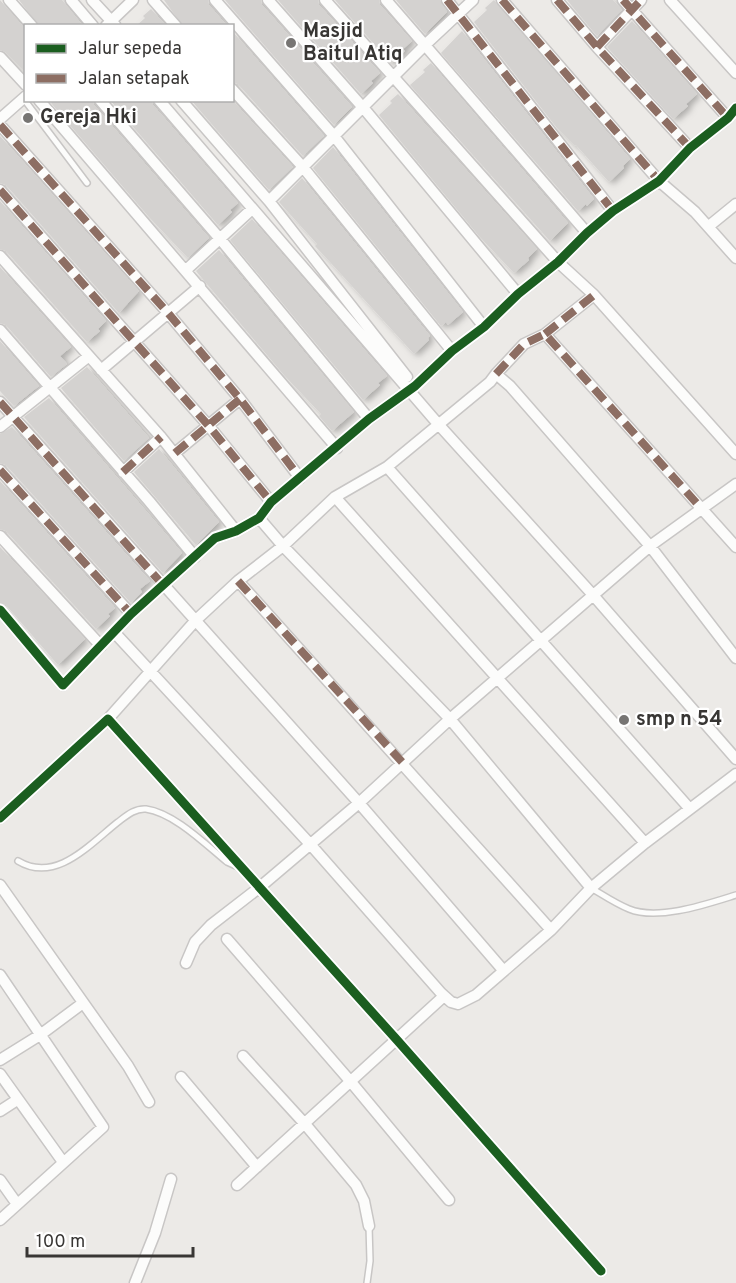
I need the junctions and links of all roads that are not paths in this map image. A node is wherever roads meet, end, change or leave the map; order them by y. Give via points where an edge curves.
1 (9, 0) edge
2 (71, 0) edge
3 (92, 0) edge
4 (133, 0) edge
5 (153, 0) edge
6 (215, 0) edge
7 (268, 0) edge
8 (325, 0) edge
9 (386, 0) edge
10 (447, 0) edge
11 (473, 0) edge
12 (502, 0) edge
13 (557, 0) edge
14 (623, 0) edge
15 (641, 0) edge
16 (670, 0) edge
17 (632, 10) junction
18 (459, 14) junction
19 (30, 24) edge
20 (91, 24) edge
21 (111, 24) edge
22 (174, 24) edge
23 (426, 44) junction
24 (597, 47) junction
25 (0, 57) edge
26 (736, 73) edge
27 (393, 76) junction
28 (24, 83) edge
29 (234, 91) edge
30 (24, 97) edge
31 (28, 102) edge
32 (41, 102) edge
33 (102, 102) edge
34 (161, 102) edge
35 (183, 102) edge
36 (362, 106) junction
37 (736, 108) edge
38 (728, 118) junction
39 (0, 119) edge
40 (0, 125) edge
41 (334, 136) junction
42 (690, 148) junction
43 (302, 166) junction
44 (659, 181) junction
45 (87, 183) dead end
46 (0, 190) edge
47 (269, 201) junction
48 (736, 204) edge
49 (252, 208) junction
50 (614, 212) junction
51 (709, 226) junction
52 (587, 233) junction
53 (221, 240) junction
54 (0, 256) edge
55 (736, 258) edge
56 (558, 262) junction
57 (186, 270) junction
58 (200, 286) junction
59 (518, 294) junction
60 (594, 295) junction
61 (168, 314) junction
62 (484, 327) junction
63 (0, 330) edge
64 (545, 334) junction
65 (134, 340) junction
66 (452, 351) junction
67 (89, 356) junction
68 (101, 370) junction
69 (496, 374) junction
70 (49, 387) junction
71 (412, 388) junction
72 (240, 399) junction
73 (0, 402) edge
74 (12, 416) junction
75 (369, 419) junction
76 (208, 425) junction
77 (439, 425) junction
78 (0, 427) edge
79 (161, 437) junction
80 (337, 447) junction
81 (175, 453) junction
82 (736, 454) edge
83 (387, 467) junction
84 (0, 470) edge
85 (123, 472) junction
86 (300, 478) junction
87 (736, 484) edge
88 (335, 497) junction
89 (271, 502) junction
90 (701, 508) junction
91 (258, 518) junction
92 (236, 531) junction
93 (0, 536) edge
94 (283, 546) junction
95 (651, 546) junction
96 (736, 547) edge
97 (195, 557) junction
98 (238, 581) junction
99 (163, 585) junction
100 (593, 595) junction
101 (0, 610) edge
102 (131, 614) junction
103 (196, 620) junction
104 (114, 632) junction
105 (541, 640) junction
106 (101, 646) junction
107 (736, 658) edge
108 (150, 671) junction
109 (497, 678) junction
110 (108, 719) junction
111 (450, 719) junction
112 (736, 759) edge
113 (402, 762) junction
114 (736, 774) edge
115 (359, 803) junction
116 (690, 808) junction
117 (0, 818) edge
118 (645, 843) junction
119 (310, 844) junction
120 (18, 861) dead end
121 (246, 870) junction
122 (0, 885) edge
123 (260, 888) junction
124 (591, 888) junction
125 (736, 895) edge
126 (552, 930) junction
127 (227, 939) dead end
128 (186, 963) dead end
129 (503, 970) junction
130 (0, 975) edge
131 (444, 996) junction
132 (83, 1003) junction
133 (40, 1035) junction
134 (397, 1040) junction
135 (243, 1056) dead end
136 (0, 1060) edge
137 (0, 1074) edge
138 (181, 1077) dead end
139 (351, 1082) junction
140 (17, 1100) junction
141 (148, 1102) dead end
142 (0, 1111) edge
143 (305, 1124) junction
144 (63, 1162) junction
145 (257, 1167) junction
146 (171, 1179) dead end
147 (0, 1180) edge
148 (237, 1185) dead end
149 (449, 1200) dead end
150 (17, 1204) junction
151 (0, 1220) edge
152 (369, 1226) joint
153 (601, 1271) dead end
154 (135, 1283) edge
155 (367, 1283) edge

1 - 19 street
2 - 20 street
3 - 21 street
4 - 21 street
5 - 22 street
6 - 41 street
7 - 36 street
8 - 27 street
9 - 23 street
10 - 18 street
11 - 18 street
12 - 44 street
13 - 24 street
14 - 17 street
15 - 17 street
16 - 26 street
17 - 24 street
17 - 38 street
18 - 23 street
18 - 50 street
23 - 27 street
23 - 52 street
24 - 42 street
25 - 28 street
27 - 36 street
27 - 56 street
29 - 43 street
30 - 39 street
31 - 45 lane
32 - 57 street
33 - 53 street
34 - 49 street
35 - 47 street
36 - 41 street
36 - 59 street
37 - 38 street
38 - 42 street
40 - 61 street
41 - 43 street
41 - 62 street
42 - 44 street
43 - 47 street
43 - 66 street
44 - 50 street
44 - 51 street
46 - 65 street
47 - 71 street
48 - 51 street
49 - 53 street
49 - 71 street
50 - 52 street
51 - 55 street
52 - 56 street
53 - 57 street
53 - 75 street
54 - 67 street
56 - 59 street
56 - 60 street
57 - 58 street
58 - 61 street
58 - 80 street
59 - 62 street
60 - 64 street
60 - 82 street
61 - 65 street
61 - 72 street
62 - 66 street
63 - 70 street
64 - 69 street via 524,344
64 - 90 street
65 - 68 street
65 - 76 street
66 - 71 street
67 - 68 street
67 - 70 street
68 - 79 street
69 - 77 street
69 - 95 street
70 - 74 street
70 - 85 street
71 - 75 street
71 - 77 street
72 - 76 street
72 - 86 street
73 - 74 street
74 - 78 street
74 - 99 street
75 - 80 street
76 - 81 street
76 - 89 street
77 - 83 street
77 - 100 street
79 - 81 street
79 - 85 street
80 - 86 street
81 - 92 street
83 - 88 street
83 - 105 street
84 - 102 street
85 - 97 street
86 - 89 street
87 - 90 street
88 - 94 street
88 - 109 street
89 - 91 street
90 - 95 street
90 - 96 street
91 - 92 street
91 - 94 street
92 - 97 street via 215,538
93 - 106 street
94 - 98 street
94 - 111 street
95 - 100 street
95 - 107 street
97 - 99 street
98 - 103 street
98 - 113 street
99 - 102 street
99 - 103 street
100 - 105 street
100 - 112 street
101 - 106 street via 63,685
102 - 104 street
103 - 108 street
103 - 115 street
104 - 106 street
104 - 108 street
105 - 109 street
105 - 116 street
108 - 110 street
108 - 119 street
109 - 111 street
109 - 118 street
110 - 117 street
110 - 121 street
111 - 113 street
111 - 124 street
113 - 115 street
113 - 126 street
114 - 116 street
115 - 119 street
115 - 129 street
116 - 118 street
118 - 124 street
119 - 123 street
119 - 131 street
120 - 121 lane via 55,868 131,812 144,809 167,815 227,862
121 - 123 street
122 - 132 street
123 - 128 street via 211,925 195,942
123 - 134 street
124 - 125 lane via 630,910 659,913
124 - 126 street
126 - 129 street
127 - 139 street
129 - 131 street via 463,1002 458,1004
130 - 133 street
131 - 134 street
132 - 133 street
132 - 141 street via 128,1066
133 - 136 street
133 - 144 street via 103,1127
134 - 139 street
134 - 153 street
135 - 143 street
137 - 140 street
138 - 145 street
139 - 143 street
139 - 149 street
140 - 142 street
140 - 144 street
143 - 145 street
143 - 152 street via 356,1185
144 - 150 street
145 - 148 street
146 - 154 street
147 - 150 street
150 - 151 street
152 - 155 lane

